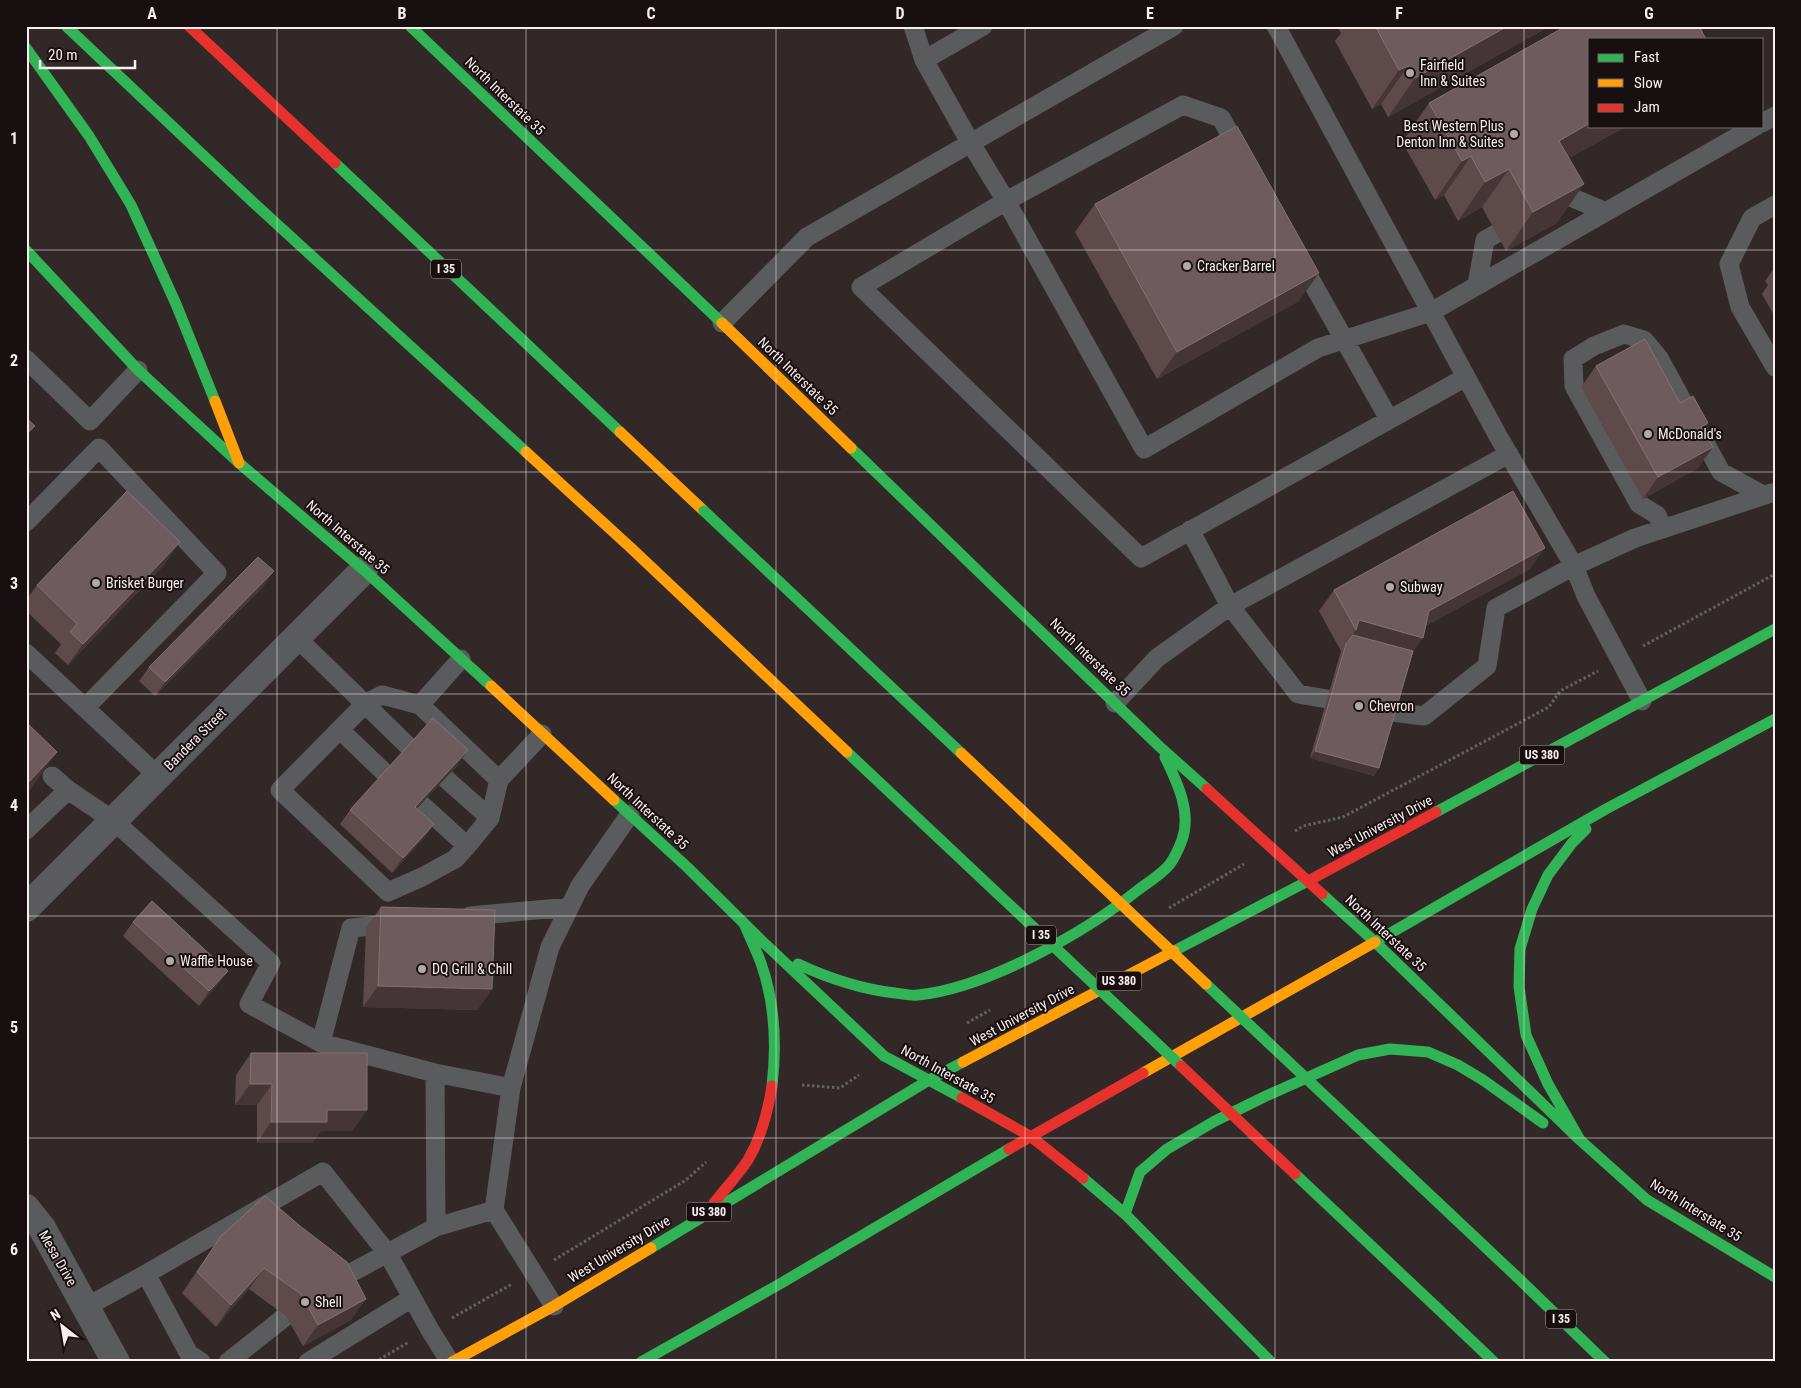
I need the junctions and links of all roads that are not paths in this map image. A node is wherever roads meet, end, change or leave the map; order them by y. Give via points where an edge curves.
1 (66, 26) edge
2 (188, 26) edge
3 (914, 26) edge
4 (983, 26) edge
5 (1174, 26) edge
6 (1276, 26) edge
7 (419, 29) edge
8 (26, 48) edge
9 (924, 60) junction
10 (1753, 128) edge
11 (970, 142) junction
12 (1249, 170) edge
13 (1006, 201) junction
14 (1775, 205) edge
15 (1606, 212) junction
16 (1292, 246) edge
17 (26, 250) edge
18 (1478, 285) junction
19 (1431, 312) junction
20 (722, 323) junction
21 (1343, 340) junction
22 (26, 359) edge
23 (1775, 367) edge
24 (138, 370) junction
25 (1466, 376) junction
26 (1389, 419) junction
27 (90, 421) junction
28 (98, 448) junction
29 (1509, 454) junction
30 (239, 463) junction
31 (1769, 493) edge
32 (26, 522) edge
33 (1663, 529) junction
34 (1190, 530) junction
35 (1574, 566) junction
36 (364, 570) junction
37 (1230, 606) junction
38 (1775, 629) edge
39 (297, 638) junction
40 (26, 653) edge
41 (461, 659) junction
42 (1327, 699) dead end
43 (1642, 701) junction
44 (1115, 703) junction
45 (365, 704) junction
46 (420, 705) junction
47 (85, 708) junction
48 (1392, 712) edge
49 (1772, 722) edge
50 (340, 730) junction
51 (542, 734) junction
52 (1160, 747) junction
53 (410, 748) edge
54 (386, 774) edge
55 (52, 776) edge
56 (158, 776) junction
57 (445, 778) edge
58 (499, 780) junction
59 (68, 790) junction
60 (421, 804) edge
61 (1606, 809) junction
62 (630, 814) junction
63 (490, 818) junction
64 (114, 821) junction
65 (26, 830) edge
66 (467, 846) junction
67 (1308, 881) junction
68 (570, 907) junction
69 (26, 908) edge
70 (451, 918) edge
71 (411, 922) edge
72 (744, 923) junction
73 (763, 942) junction
74 (1375, 942) junction
75 (321, 1043) junction
76 (435, 1073) junction
77 (929, 1080) junction
78 (511, 1088) junction
79 (1030, 1136) junction
80 (1580, 1140) junction
81 (1647, 1200) junction
82 (26, 1208) edge
83 (494, 1210) junction
84 (706, 1214) junction
85 (1125, 1214) junction
86 (436, 1227) junction
87 (388, 1254) junction
88 (146, 1274) junction
89 (1775, 1277) edge
90 (332, 1283) edge
91 (412, 1298) junction
92 (554, 1306) junction
93 (86, 1307) junction
94 (286, 1316) dead end
95 (189, 1359) edge
96 (116, 1362) edge
97 (228, 1362) edge
98 (308, 1362) edge
99 (451, 1362) edge
100 (641, 1362) edge
101 (1271, 1362) edge
102 (1494, 1362) edge
103 (1605, 1362) edge

1 - 102 main road, I 35, bridge via 256,205 631,548
2 - 103 main road, I 35, bridge
3 - 9 lane
4 - 9 lane
5 - 11 lane
6 - 19 lane
7 - 20 main road, North Interstate 35
8 - 30 main road via 90,136 131,205 176,304
9 - 11 lane
10 - 15 lane
11 - 13 lane
11 - 20 lane via 807,237
12 - 13 lane via 1221,118 1184,105
13 - 21 lane via 1144,449 1318,348
13 - 34 lane via 861,287 1140,558
14 - 23 lane via 1752,218 1729,264 1740,307
15 - 18 lane
15 - 18 lane via 1566,195 1485,240
16 - 21 lane
17 - 24 main road, North Interstate 35
18 - 19 lane
19 - 21 lane
19 - 25 lane
20 - 44 main road, North Interstate 35
21 - 26 lane
22 - 27 lane
24 - 27 lane
24 - 30 main road, North Interstate 35
25 - 26 lane
25 - 29 lane
26 - 34 lane
27 - 28 lane
28 - 32 lane
28 - 47 lane via 217,573
29 - 35 lane
29 - 37 lane
30 - 36 main road, North Interstate 35
31 - 33 lane
31 - 33 lane via 1721,472 1659,358 1644,340 1624,334 1608,339 1572,360 1574,386 1639,504 1656,515
33 - 35 lane
34 - 37 lane
35 - 43 lane via 1586,596
35 - 48 lane via 1496,608 1487,666 1424,716
36 - 39 street, Bandera Street
36 - 41 main road, North Interstate 35
37 - 42 lane via 1298,694
37 - 44 lane via 1157,658
38 - 43 main road, West University Drive / US 380
39 - 45 lane
39 - 56 street, Bandera Street
40 - 47 lane
41 - 46 lane
41 - 51 main road, North Interstate 35
43 - 67 main road, West University Drive / US 380
44 - 52 main road, North Interstate 35
45 - 46 lane via 382,695
45 - 50 lane
45 - 53 lane
46 - 58 lane
47 - 56 lane
49 - 61 main road
50 - 54 lane
50 - 66 lane via 280,790 388,892 454,859
51 - 58 lane
51 - 62 main road, North Interstate 35
52 - 67 main road, North Interstate 35
52 - 73 main road via 1176,779 1185,814 1183,838 1172,862 1134,894 1038,953 957,987 917,995 871,991 834,981 795,963
55 - 59 lane
56 - 64 street, Bandera Street
57 - 63 lane
58 - 63 lane
59 - 64 lane
59 - 65 lane
60 - 66 lane
61 - 74 main road
61 - 80 main road via 1572,843 1548,875 1532,909 1520,948 1519,987 1526,1035 1548,1084
62 - 68 lane via 580,886
62 - 72 main road, North Interstate 35
63 - 66 lane
64 - 69 street, Bandera Street
64 - 75 lane via 271,964 249,1004
67 - 74 main road, North Interstate 35
67 - 77 main road, West University Drive / US 380
68 - 70 lane
68 - 78 lane via 550,947
71 - 75 lane via 351,928
72 - 73 main road, North Interstate 35
72 - 84 main road via 764,969 774,1015 776,1066 767,1114 750,1155
73 - 77 main road, North Interstate 35 via 884,1056
74 - 79 main road
74 - 80 main road, North Interstate 35
75 - 76 lane
76 - 78 lane
76 - 86 lane
77 - 79 main road, North Interstate 35
77 - 84 main road, West University Drive / US 380
78 - 83 lane
79 - 85 main road, North Interstate 35
79 - 100 main road
80 - 81 main road, North Interstate 35
81 - 85 main road via 1533,1115 1458,1065 1428,1052 1390,1049 1358,1055 1274,1092 1167,1149 1140,1172
81 - 89 main road, North Interstate 35
82 - 93 street, Mesa Drive via 42,1228
83 - 86 lane
83 - 92 lane
84 - 92 main road, West University Drive / US 380
85 - 101 main road, North Interstate 35
86 - 87 lane
87 - 88 lane via 323,1172
87 - 90 lane
87 - 91 lane
88 - 93 lane
88 - 95 lane
91 - 98 lane
91 - 99 lane
92 - 99 main road, West University Drive / US 380
93 - 96 street, Mesa Drive
94 - 97 lane

